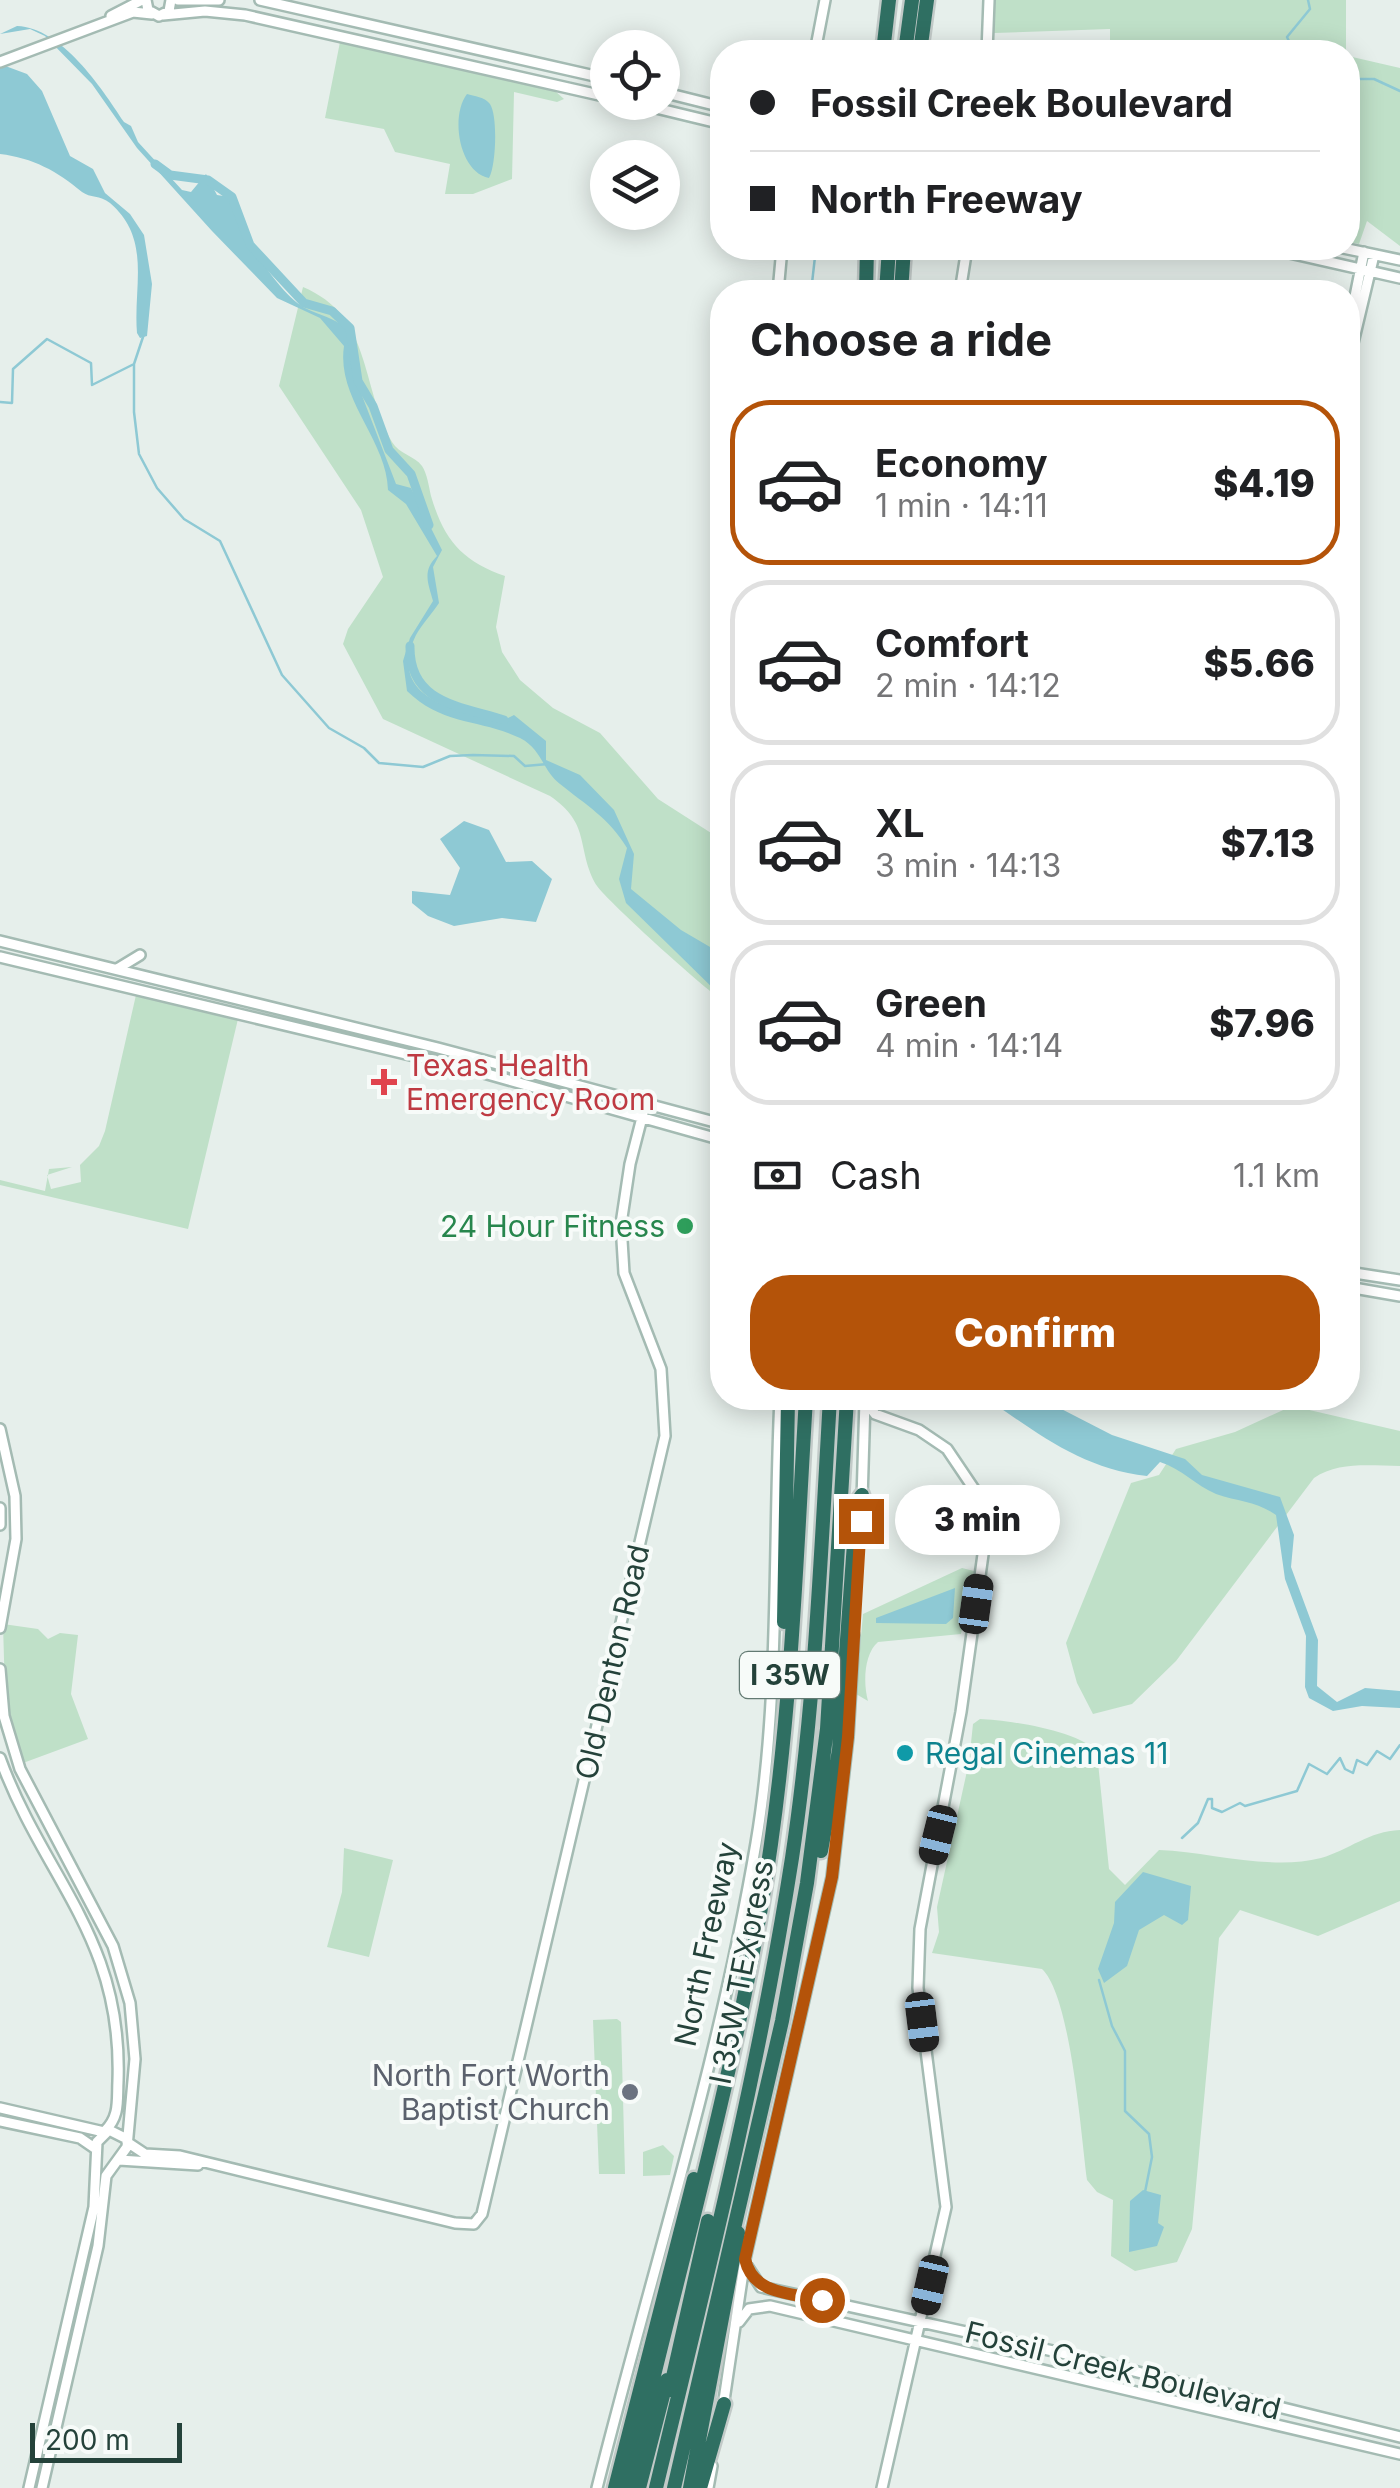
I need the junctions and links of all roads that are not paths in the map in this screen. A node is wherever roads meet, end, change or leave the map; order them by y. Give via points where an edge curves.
1 (144, 0) edge
2 (175, 0) edge
3 (219, 0) edge
4 (260, 0) edge
5 (825, 0) edge
6 (889, 0) edge
7 (903, 0) edge
8 (912, 0) edge
9 (926, 0) edge
10 (989, 0) edge
11 (157, 14) junction
12 (394, 30) junction
13 (70, 36) junction
14 (817, 40) edge
15 (884, 40) edge
16 (898, 40) edge
17 (907, 40) edge
18 (921, 40) edge
19 (987, 40) edge
20 (390, 47) junction
21 (0, 60) edge
22 (590, 75) edge
23 (590, 93) edge
24 (680, 96) edge
25 (710, 104) edge
26 (680, 114) edge
27 (710, 121) edge
28 (1360, 251) edge
29 (1369, 253) junction
30 (1322, 260) edge
31 (1400, 260) edge
32 (1336, 263) junction
33 (1366, 270) junction
34 (1400, 278) edge
35 (1349, 280) edge
36 (1360, 281) edge
37 (1360, 301) edge
38 (0, 942) edge
39 (140, 955) dead end
40 (0, 956) edge
41 (116, 969) junction
42 (141, 975) junction
43 (132, 988) junction
44 (262, 1005) junction
45 (246, 1015) junction
46 (408, 1040) junction
47 (405, 1054) junction
48 (530, 1071) junction
49 (526, 1084) junction
50 (646, 1102) junction
51 (642, 1118) junction
52 (710, 1121) edge
53 (710, 1137) edge
54 (1360, 1274) edge
55 (1400, 1280) edge
56 (1360, 1289) edge
57 (1400, 1296) edge
58 (780, 1410) edge
59 (788, 1410) edge
60 (805, 1410) edge
61 (819, 1410) edge
62 (829, 1410) edge
63 (846, 1410) edge
64 (865, 1410) edge
65 (873, 1410) edge
66 (888, 1420) junction
67 (0, 1429) edge
68 (863, 1431) junction
69 (827, 1440) junction
70 (862, 1495) junction
71 (0, 1508) edge
72 (0, 1525) edge
73 (0, 1628) edge
74 (834, 1644) junction
75 (0, 1669) edge
76 (0, 1758) edge
77 (776, 1804) junction
78 (808, 1884) junction
79 (734, 2039) junction
80 (761, 2106) junction
81 (0, 2108) edge
82 (0, 2121) edge
83 (104, 2132) junction
84 (127, 2140) junction
85 (96, 2150) junction
86 (117, 2161) junction
87 (221, 2166) junction
88 (745, 2259) junction
89 (922, 2320) junction
90 (738, 2324) junction
91 (917, 2338) junction
92 (686, 2340) junction
93 (60, 2350) junction
94 (74, 2354) junction
95 (1214, 2393) junction
96 (724, 2404) junction
97 (1210, 2408) junction
98 (1400, 2436) edge
99 (1400, 2454) edge
100 (35, 2488) edge
101 (597, 2488) edge
102 (615, 2488) edge
103 (627, 2488) edge
104 (640, 2488) edge
105 (648, 2488) edge
106 (656, 2488) edge
107 (664, 2488) edge
108 (674, 2488) edge
109 (690, 2488) edge
110 (700, 2488) edge
111 (708, 2488) edge
112 (882, 2488) edge

1 - 11 main road
1 - 13 main road
2 - 3 main road
2 - 11 main road
4 - 12 main road
5 - 14 main road
6 - 15 highway
7 - 16 highway
8 - 17 highway
9 - 18 highway
10 - 19 main road
11 - 13 main road via 133,12
11 - 20 main road via 245,14
12 - 20 main road
12 - 22 main road
13 - 21 main road
20 - 23 main road
24 - 25 main road
26 - 27 main road
28 - 29 main road
29 - 31 main road
29 - 33 main road
30 - 32 main road
32 - 33 main road
32 - 35 main road
33 - 34 main road
33 - 36 main road
33 - 37 main road
38 - 41 main road
39 - 41 main road
40 - 43 main road
41 - 42 main road
42 - 43 main road
42 - 44 main road
43 - 45 main road
44 - 45 main road
44 - 46 main road
45 - 47 main road
46 - 47 main road
46 - 48 main road
47 - 49 main road
48 - 49 main road
48 - 50 main road
49 - 51 main road
50 - 51 main road, Old Denton Road
50 - 52 main road
51 - 53 main road
51 - 87 main road, Old Denton Road via 623,1202 624,1274 661,1369 665,1436 478,2221 456,2223
54 - 55 main road
56 - 57 main road
58 - 101 main road, North Freeway via 767,1746 756,1843 684,2168
59 - 77 highway
60 - 77 highway, North Freeway / I 35W
61 - 92 highway, I 35W TEXpress via 803,1689 784,1856
62 - 69 highway, I 35W TEXpress
63 - 74 highway, I 35W
64 - 68 main road
65 - 66 main road
66 - 68 main road via 872,1421
66 - 89 main road via 948,1449 976,1492 986,1532 920,1929 918,1988 946,2199
67 - 73 main road via 16,1496 16,1539
68 - 70 main road
69 - 74 highway via 828,1625
69 - 92 highway, I 35W TEXpress via 792,1858 764,2012
70 - 78 highway via 837,1764 817,1870
70 - 88 main road via 832,1877
71 - 72 main road
74 - 78 highway, I 35W
75 - 84 main road via 4,1716 20,1769 99,1916 126,1988 136,2059
76 - 83 main road via 85,1919 104,1970 119,2064 116,2116
77 - 79 highway, North Freeway / I 35W
78 - 80 highway, I 35W
79 - 102 highway
79 - 103 highway, North Freeway / I 35W
80 - 108 highway
80 - 109 highway
81 - 83 main road
82 - 85 main road via 80,2138
83 - 84 main road
83 - 85 main road
84 - 86 main road
84 - 87 main road via 145,2154
85 - 86 main road
85 - 93 main road via 94,2207
86 - 87 main road
86 - 94 main road via 106,2176
88 - 89 main road, Fossil Creek Boulevard via 762,2287
88 - 90 main road
89 - 91 main road
89 - 95 main road, Fossil Creek Boulevard
90 - 91 main road, Fossil Creek Boulevard via 762,2305
90 - 96 main road
91 - 97 main road, Fossil Creek Boulevard
91 - 112 main road
92 - 104 highway
92 - 105 highway, I 35W TEXpress
92 - 106 highway, I 35W TEXpress
92 - 107 highway
93 - 94 main road
93 - 100 main road
94 - 100 main road
95 - 97 main road
95 - 98 main road, Fossil Creek Boulevard
96 - 110 highway
96 - 111 main road
97 - 99 main road, Fossil Creek Boulevard

